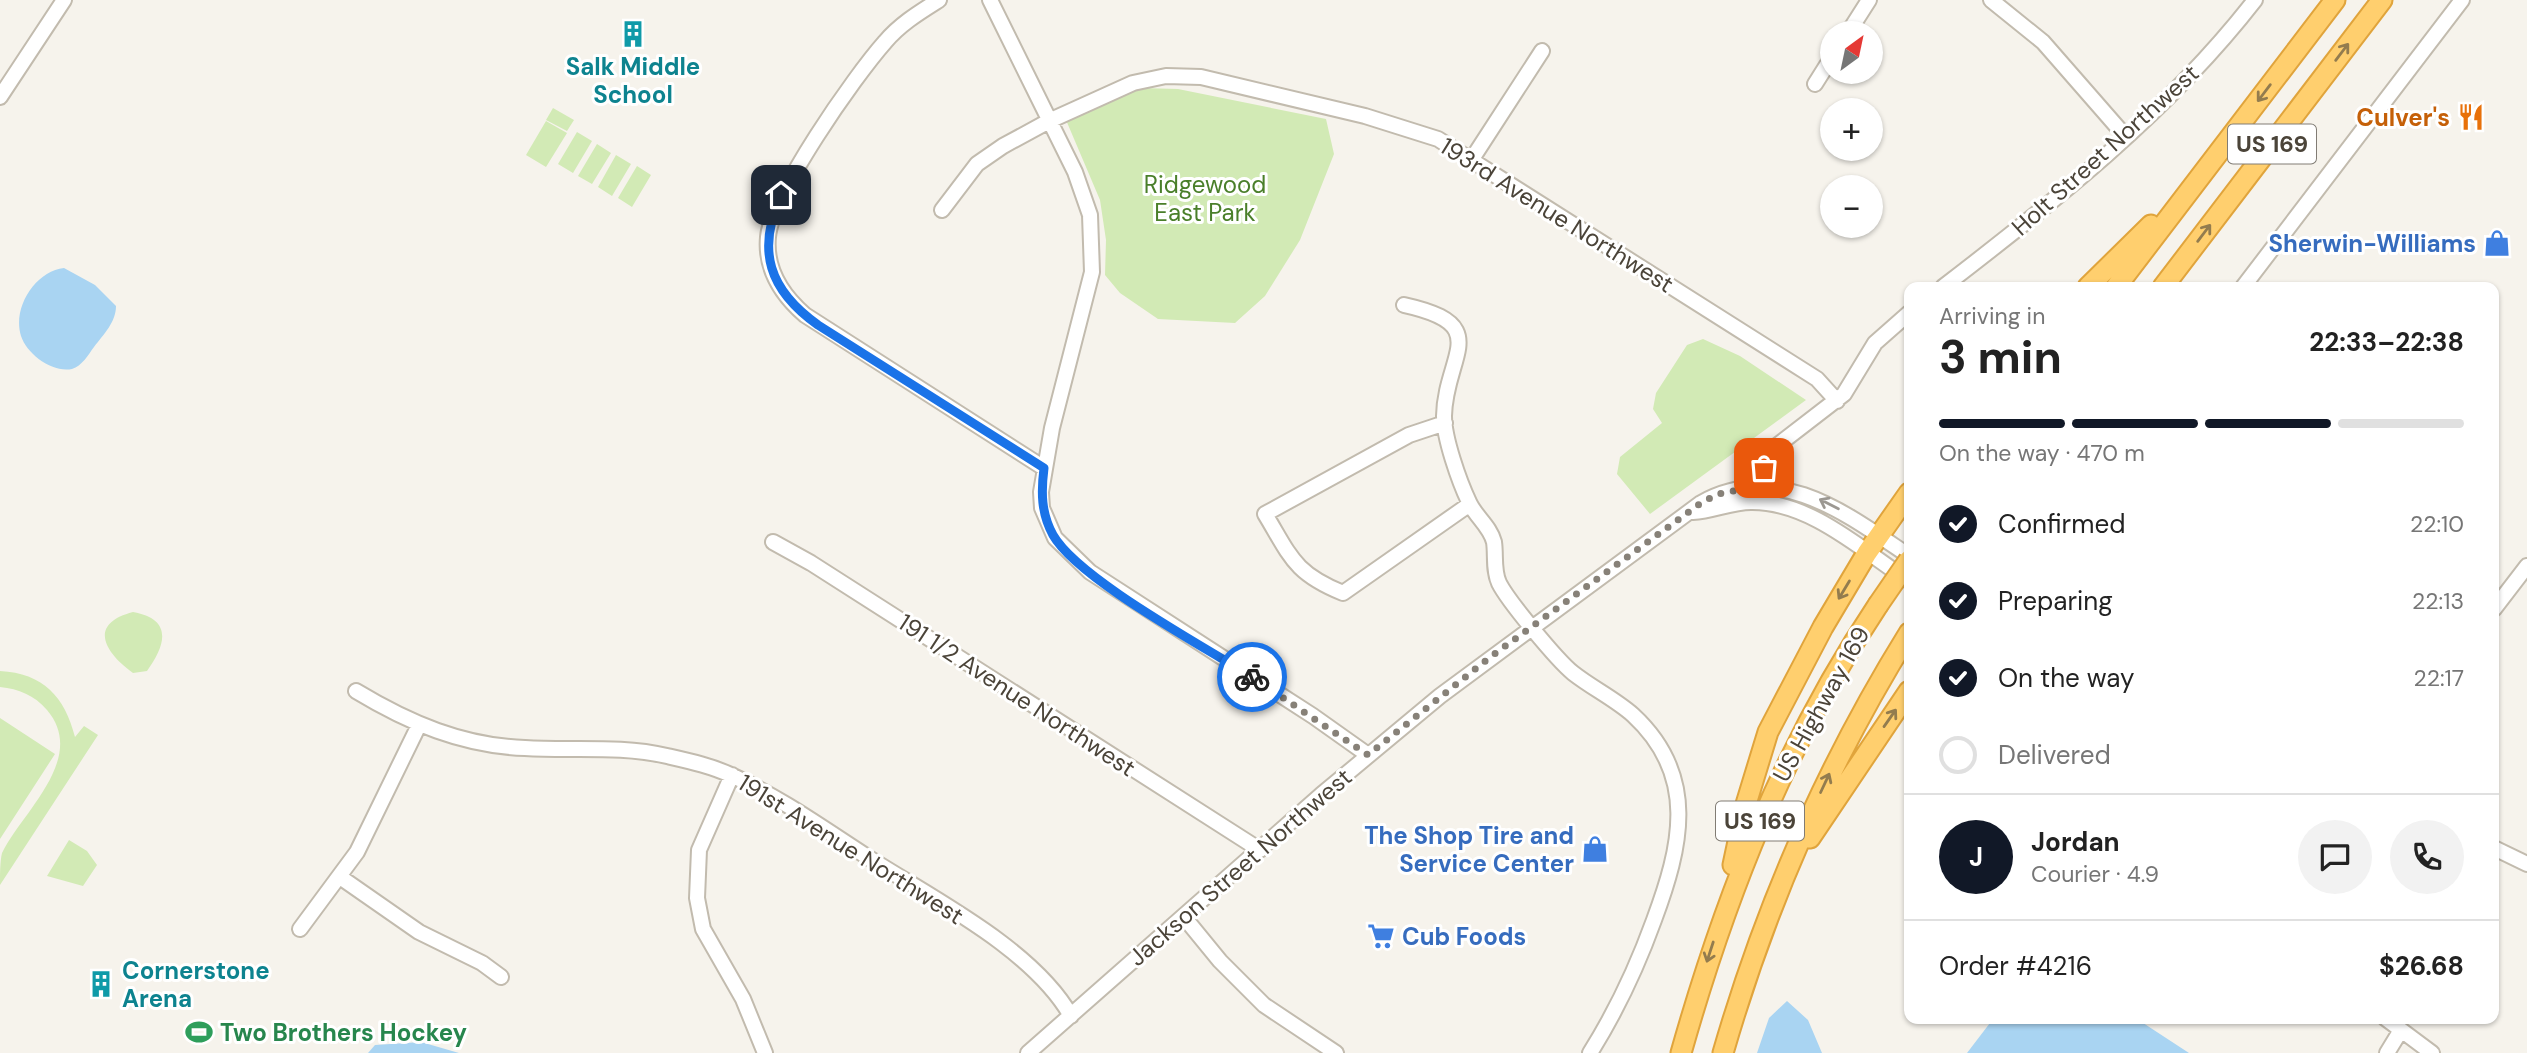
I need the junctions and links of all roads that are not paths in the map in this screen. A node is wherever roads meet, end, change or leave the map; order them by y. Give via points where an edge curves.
1 (65, 0) edge
2 (939, 0) edge
3 (990, 0) edge
4 (1869, 0) edge
5 (1991, 0) edge
6 (2255, 0) edge
7 (2335, 0) edge
8 (2382, 0) edge
9 (2462, 0) edge
10 (1855, 21) edge
11 (1542, 51) dead end
12 (1820, 76) edge
13 (1815, 84) dead end
14 (0, 97) edge
15 (1049, 121) junction
16 (2126, 137) junction
17 (1472, 159) junction
18 (2202, 175) junction
19 (942, 210) dead end
20 (1950, 282) edge
21 (2093, 282) edge
22 (2120, 282) edge
23 (2167, 282) edge
24 (2247, 282) edge
25 (1404, 305) dead end
26 (1904, 317) edge
27 (1837, 401) junction
28 (1445, 423) junction
29 (1044, 468) junction
30 (1759, 486) junction
31 (1904, 500) edge
32 (1756, 502) junction
33 (1470, 505) junction
34 (1693, 512) junction
35 (1878, 535) junction
36 (774, 542) dead end
37 (1867, 553) junction
38 (1904, 560) edge
39 (1904, 561) edge
40 (1904, 563) edge
41 (2527, 566) edge
42 (2499, 602) edge
43 (1537, 632) junction
44 (1904, 641) edge
45 (356, 691) dead end
46 (1904, 698) edge
47 (419, 725) junction
48 (1368, 755) junction
49 (732, 775) junction
50 (1260, 850) junction
51 (2499, 850) edge
52 (2527, 864) edge
53 (340, 877) junction
54 (1726, 904) junction
55 (1184, 917) junction
56 (1765, 923) junction
57 (300, 929) dead end
58 (501, 977) dead end
59 (1071, 1016) junction
60 (2393, 1024) edge
61 (2401, 1030) junction
62 (765, 1053) edge
63 (1028, 1053) edge
64 (1336, 1053) edge
65 (1590, 1053) edge
66 (1681, 1053) edge
67 (1723, 1053) edge
68 (2387, 1053) edge
69 (2432, 1053) edge

1 - 14 street
2 - 29 street via 885,41 790,181 775,209 768,252 775,279 795,307
3 - 15 street
4 - 10 street
5 - 16 street via 2043,42
6 - 16 street, Holt Street Northwest via 2196,69
7 -> 18 highway, US 169
23 -> 8 highway, US 169
9 - 24 street
11 - 17 street
12 - 13 street
15 - 17 street, 193rd Avenue Northwest via 1133,82 1184,75 1403,127 1438,139
15 - 19 street, 193rd Avenue Northwest via 977,164
15 - 29 street via 1084,194 1093,253 1088,292
16 - 20 street, Holt Street Northwest
17 - 27 street, 193rd Avenue Northwest via 1817,379
18 - 21 highway
18 - 22 highway, US 169
25 - 28 street via 1441,315 1456,330 1459,351 1445,403
26 - 27 street via 1879,337
27 - 30 street via 1774,448
28 - 33 street
28 - 33 street via 1409,435 1265,514 1295,564 1314,581 1343,593
29 - 48 street via 1041,492 1047,523 1076,561
30 - 32 street
30 - 34 street, Jackson Street Northwest via 1718,494
35 -> 30 street, Jackson Street Northwest via 1808,495
31 - 35 highway
32 - 34 street, Jackson Street Northwest
32 - 37 street, Jackson Street Northwest via 1802,513
33 - 43 street via 1494,541 1499,584
34 - 43 street, Jackson Street Northwest
35 - 37 highway
35 - 38 street, Jackson Street Northwest
36 - 50 street, 191 1/2 Avenue Northwest
37 - 39 street, Jackson Street Northwest
37 -> 54 highway via 1768,732 1746,804
40 - 54 highway, US Highway 169 / US 169, bridge via 1792,750
41 - 42 street
43 - 48 street, Jackson Street Northwest via 1440,696
43 - 65 street via 1572,672 1646,728 1666,759 1678,794 1676,854 1636,970
56 -> 44 highway, US Highway 169 / US 169 via 1830,771
45 - 47 street, 191st Avenue Northwest
56 -> 46 highway via 1809,839
47 - 49 street, 191st Avenue Northwest via 499,746 664,755
47 - 53 street via 377,817
48 - 50 street, Jackson Street Northwest
49 - 59 street, 191st Avenue Northwest via 1007,947 1051,987
49 - 62 street via 699,850 697,898 703,929 743,999
50 - 55 street, Jackson Street Northwest
51 - 52 street
53 - 57 street
53 - 58 street via 419,932
54 -> 66 highway, US Highway 169 / US 169
55 - 59 street, Jackson Street Northwest
55 - 64 street via 1264,1005
56 - 67 highway, US Highway 169 / US 169
59 - 63 street, Jackson Street Northwest
60 - 61 street
61 - 68 street
61 - 69 street

